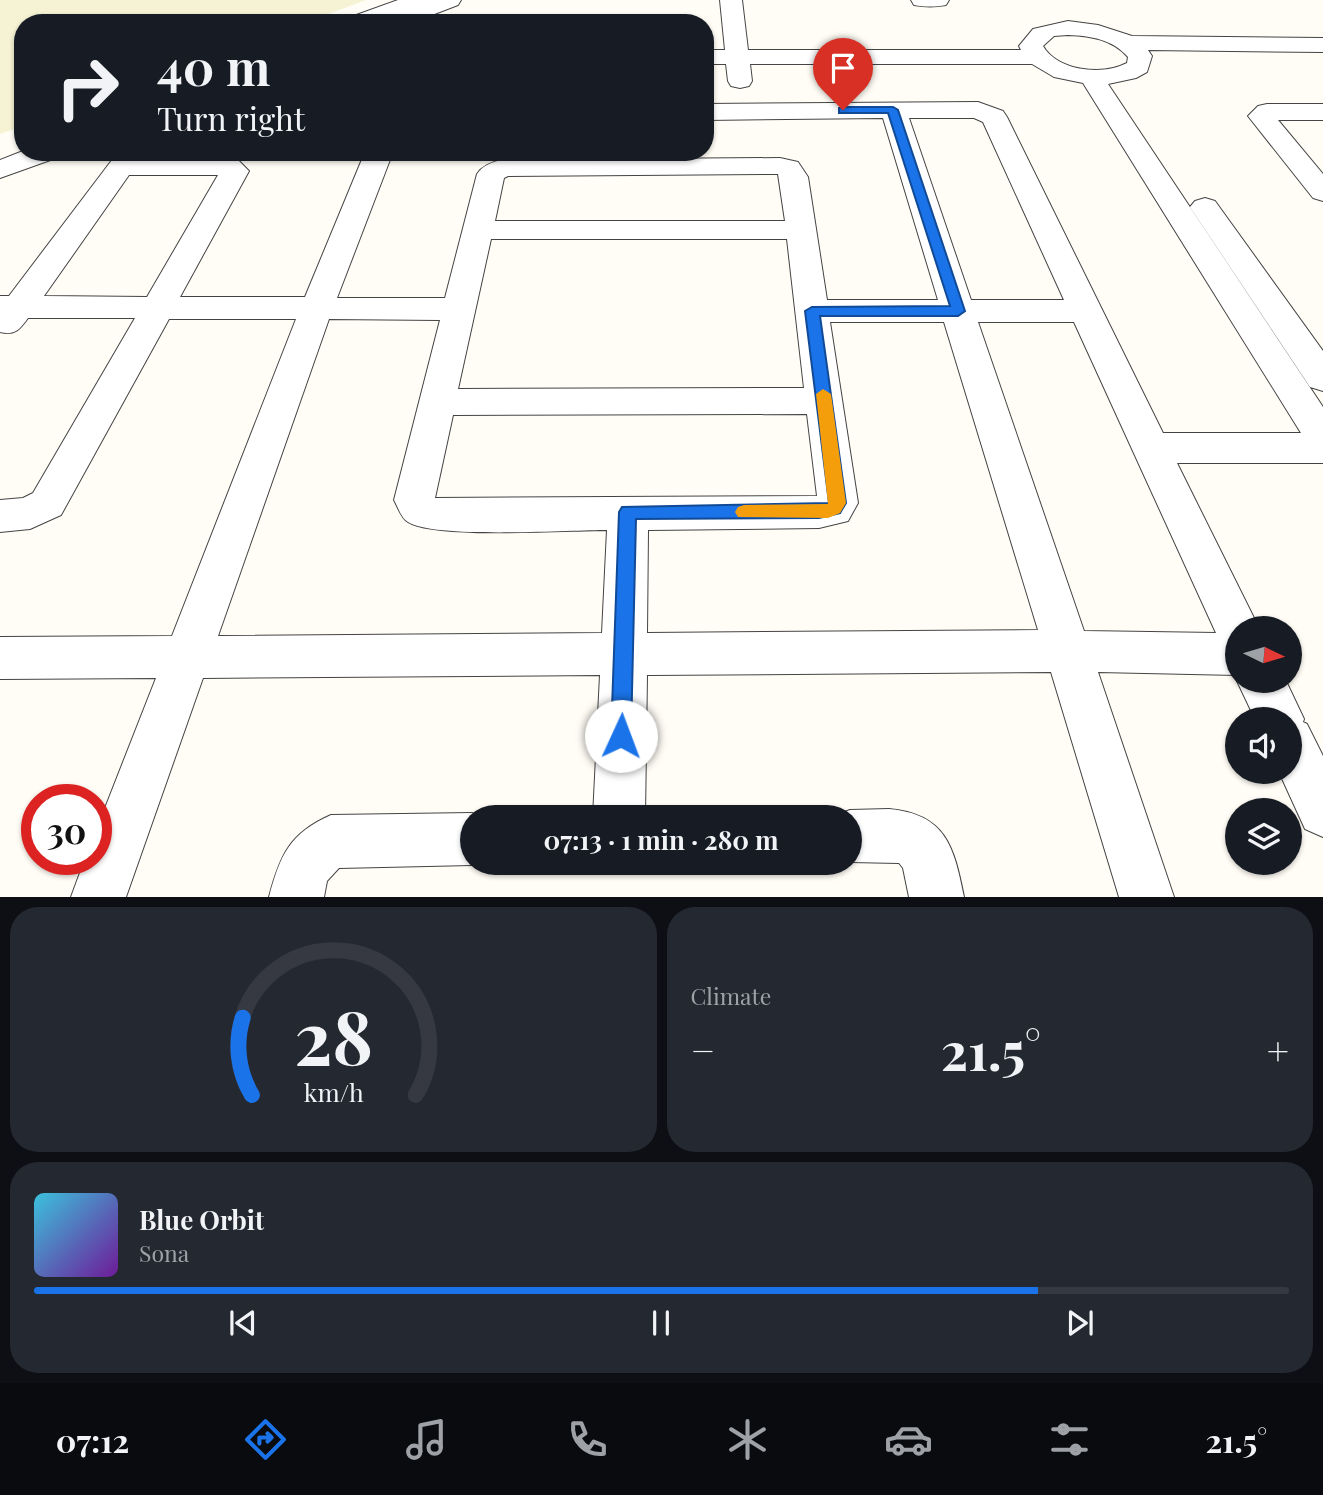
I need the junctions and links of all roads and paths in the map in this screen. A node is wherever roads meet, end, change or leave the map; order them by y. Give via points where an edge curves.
1 (418, 0) edge
2 (450, 0) edge
3 (731, 0) edge
4 (922, 0) edge
5 (937, 0) edge
6 (380, 14) edge
7 (413, 14) edge
8 (1323, 45) edge
9 (714, 47) edge
10 (1134, 50) junction
11 (737, 51) junction
12 (1035, 51) junction
13 (714, 55) edge
14 (1323, 56) edge
15 (1103, 77) junction
16 (893, 110) junction
17 (714, 111) edge
18 (743, 111) junction
19 (1323, 112) edge
20 (23, 161) edge
21 (126, 161) edge
22 (142, 161) edge
23 (375, 161) edge
24 (623, 161) edge
25 (661, 161) edge
26 (0, 170) edge
27 (1314, 171) edge
28 (1323, 192) edge
29 (480, 230) junction
30 (801, 230) junction
31 (158, 308) junction
32 (460, 309) junction
33 (316, 310) junction
34 (812, 311) junction
35 (958, 311) junction
36 (1087, 311) junction
37 (6, 316) edge
38 (1323, 378) edge
39 (824, 401) junction
40 (439, 402) junction
41 (1323, 437) edge
42 (1152, 448) junction
43 (1323, 448) edge
44 (628, 512) junction
45 (0, 516) edge
46 (1230, 616) edge
47 (1068, 651) junction
48 (1225, 654) edge
49 (623, 655) junction
50 (0, 658) edge
51 (186, 659) junction
52 (1302, 766) edge
53 (619, 805) edge
54 (1323, 811) edge
55 (862, 836) edge
56 (460, 839) edge
57 (98, 897) edge
58 (296, 897) edge
59 (937, 897) edge
60 (1147, 897) edge

1 - 6 street
2 - 7 street
3 - 11 street
4 - 5 street
8 - 10 street via 1170,45
9 - 11 street
10 - 12 street via 1063,19 1041,33
10 - 14 street
10 - 15 street via 1138,67
11 - 12 street
11 - 13 street
11 - 18 street
12 - 15 street via 1055,68
15 - 38 street
15 - 41 street
16 - 18 street
16 - 35 street
16 - 36 street via 978,110 994,117
17 - 18 street
19 - 27 street via 1267,112 1261,116
20 - 26 street
21 - 37 street
22 - 31 street via 235,171
23 - 33 street
24 - 29 street via 495,170
25 - 30 street via 788,168 793,172
27 - 28 street
29 - 30 street
29 - 32 street
30 - 34 street
31 - 33 street
31 - 37 street
31 - 45 street via 47,504 24,516
32 - 33 street
32 - 40 street
33 - 51 street
34 - 35 street
34 - 39 street
35 - 36 street
35 - 47 street
36 - 42 street
39 - 40 street
39 - 44 street via 838,503 834,509
40 - 44 street via 414,500 418,509 441,515
42 - 43 street
42 - 46 street
44 - 49 street
47 - 48 street
47 - 49 street
47 - 60 street
49 - 51 street
49 - 53 street
50 - 51 street
51 - 57 street
52 - 54 street
55 - 59 street via 908,836 919,842 931,863
56 - 58 street via 331,842 303,867

